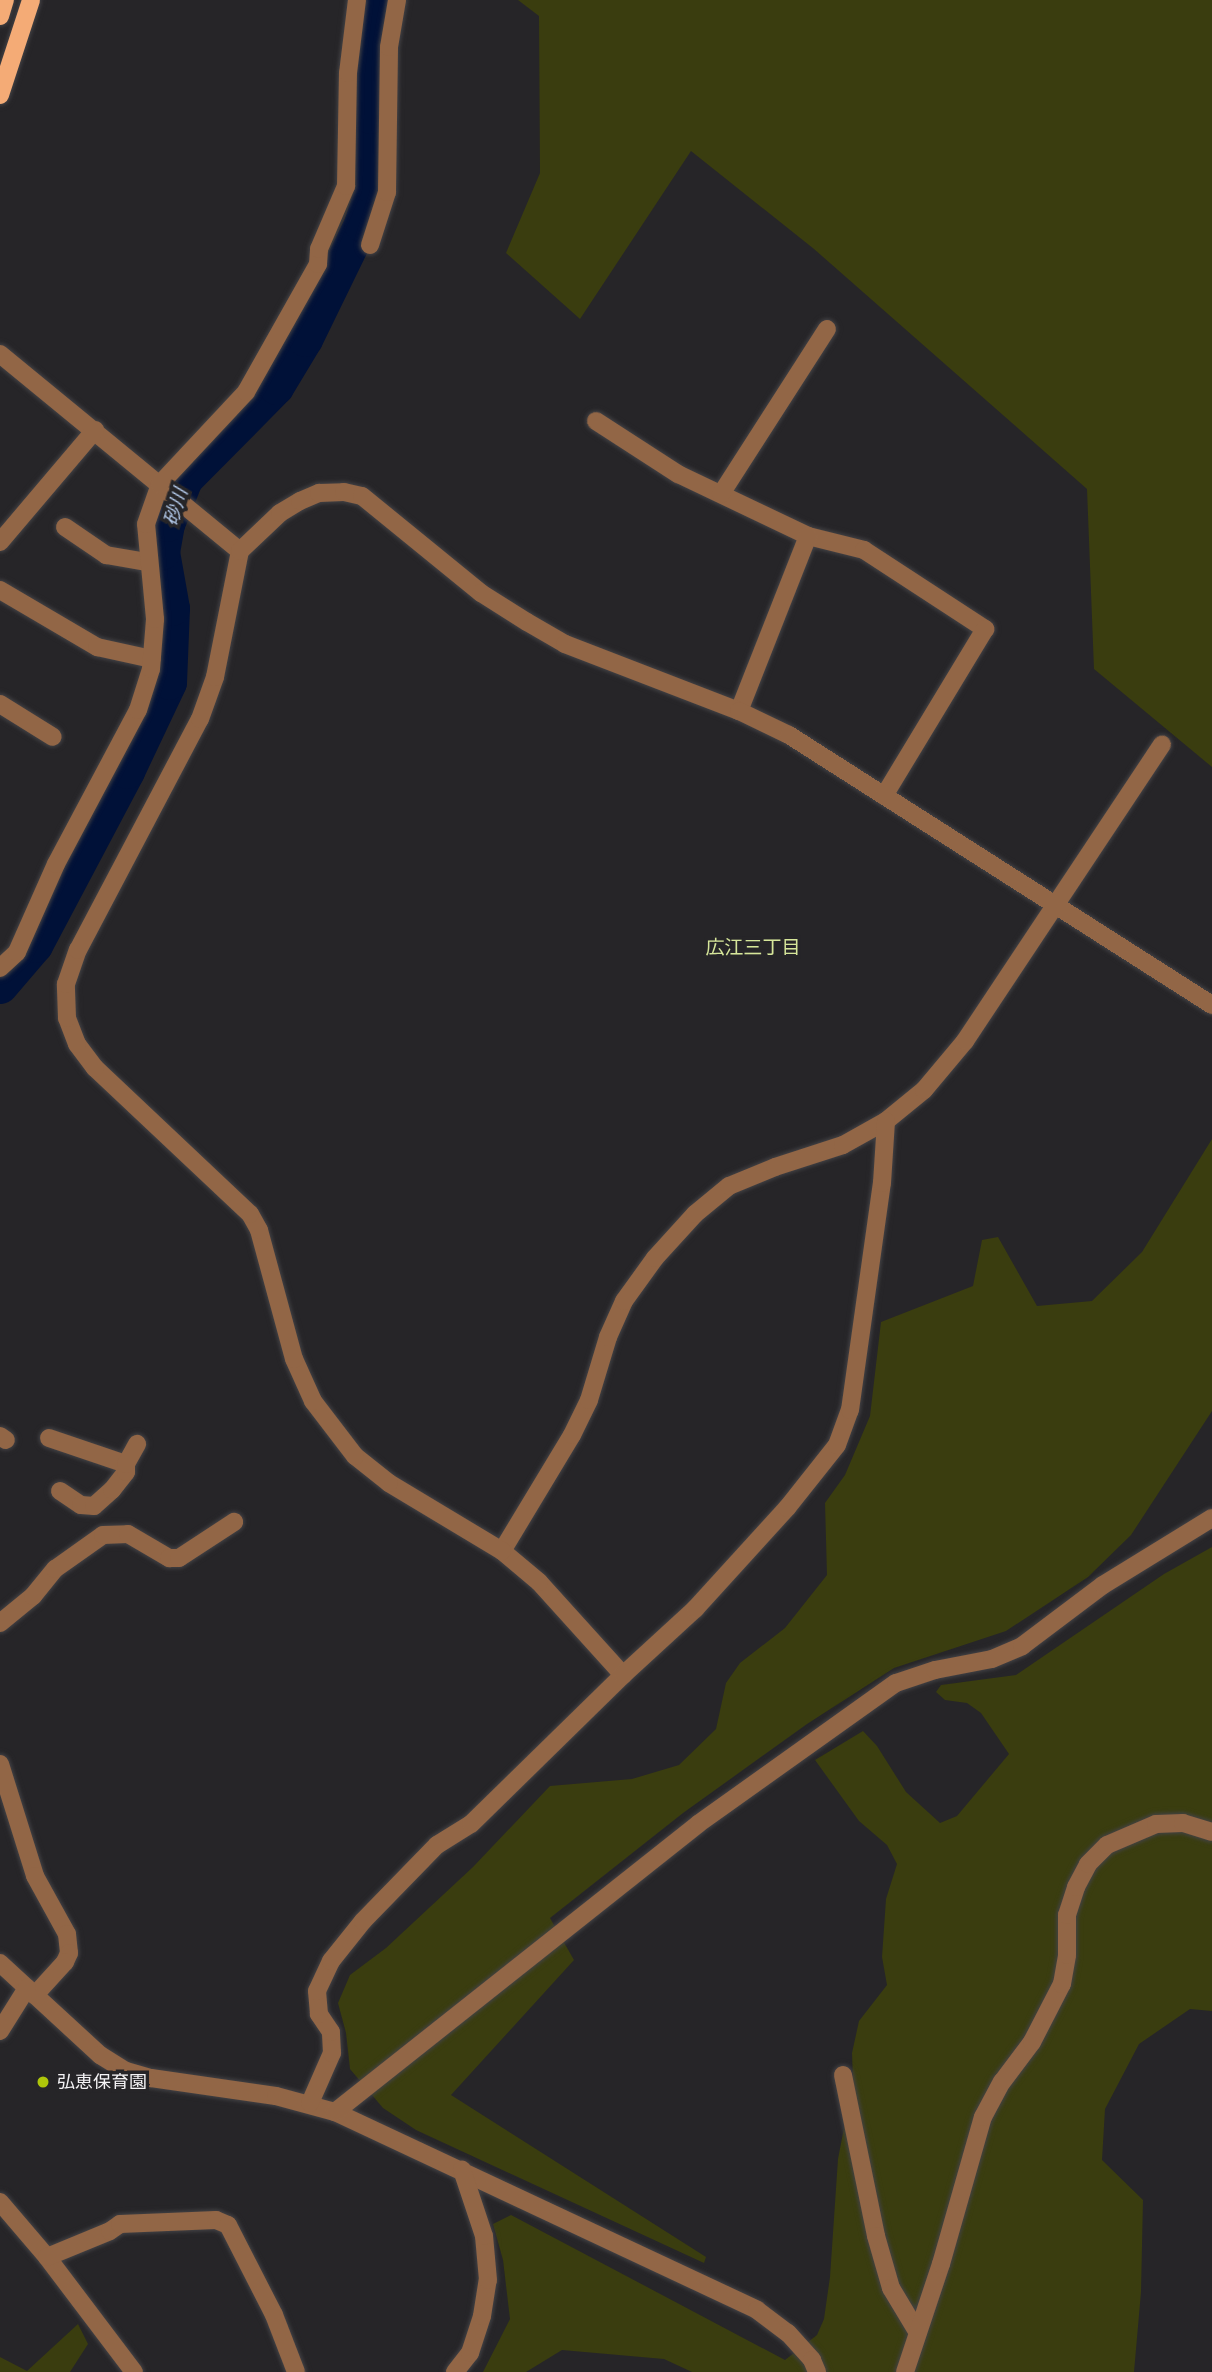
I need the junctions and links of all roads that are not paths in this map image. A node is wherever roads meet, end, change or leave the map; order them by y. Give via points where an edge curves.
1 (5, 0) edge
2 (31, 0) edge
3 (357, 0) edge
4 (397, 0) edge
5 (0, 16) edge
6 (0, 95) edge
7 (370, 245) dead end
8 (827, 328) dead end
9 (0, 354) edge
10 (596, 421) dead end
11 (95, 430) junction
12 (160, 484) junction
13 (721, 494) junction
14 (65, 527) dead end
15 (808, 536) junction
16 (0, 542) edge
17 (240, 551) junction
18 (147, 562) junction
19 (0, 590) edge
20 (152, 659) junction
21 (0, 704) edge
22 (739, 711) junction
23 (53, 737) dead end
24 (1162, 744) dead end
25 (884, 796) junction
26 (1055, 905) junction
27 (0, 968) edge
28 (1212, 1005) edge
29 (886, 1121) junction
30 (49, 1438) dead end
31 (137, 1444) dead end
32 (126, 1464) junction
33 (60, 1491) dead end
34 (94, 1506) junction
35 (1212, 1518) edge
36 (234, 1522) dead end
37 (100, 1536) junction
38 (502, 1550) junction
39 (0, 1623) edge
40 (623, 1675) junction
41 (0, 1764) edge
42 (1212, 1832) edge
43 (0, 1963) edge
44 (31, 1992) junction
45 (0, 2031) edge
46 (843, 2075) dead end
47 (310, 2103) junction
48 (335, 2112) junction
49 (462, 2170) junction
50 (0, 2202) edge
51 (47, 2257) junction
52 (918, 2333) junction
53 (134, 2372) edge
54 (296, 2372) edge
55 (456, 2372) edge
56 (817, 2372) edge
57 (905, 2372) edge

1 - 5 main road
2 - 6 main road
3 - 12 street via 348,73 346,186 319,249 318,264 246,393
4 - 7 street via 390,47 387,192
8 - 13 street
9 - 11 street
10 - 13 street via 678,474
11 - 12 street
11 - 16 street
12 - 17 street
12 - 18 street via 146,524
13 - 15 street
14 - 18 street via 106,555
15 - 22 street
15 - 25 street via 864,550 985,629
17 - 22 street via 280,513 300,501 320,493 362,496 481,593 565,644
17 - 38 street via 215,677 200,719 78,950 66,984 68,1018 78,1044 102,1076 250,1214 259,1230 294,1359 313,1401 355,1456 390,1483
18 - 20 street via 155,619
19 - 20 street via 97,647
20 - 27 street via 138,710 61,852 17,952
21 - 23 street
22 - 25 street via 789,736
24 - 26 street
25 - 26 street
26 - 28 street
26 - 29 street via 965,1041 924,1090
29 - 38 street via 843,1145 729,1186 679,1231 624,1301 572,1435
29 - 40 street via 882,1183 850,1410 837,1446 695,1609
30 - 32 street
31 - 32 street
32 - 34 street via 126,1472
33 - 34 street via 81,1505
34 - 37 street
35 - 48 street via 1103,1585 1022,1646 992,1659 896,1683 698,1824
36 - 37 street via 179,1558 169,1558 128,1534
37 - 39 street via 55,1569 33,1597
38 - 40 street via 539,1582
40 - 47 street via 471,1824 436,1845 331,1961 317,1991 318,2014 331,2032 332,2053
41 - 44 street via 35,1876 67,1934 65,1962
42 - 52 street via 1183,1823 1156,1824 1107,1845 1088,1864 1067,1915 1062,1984 1032,2042 983,2117
43 - 44 street
44 - 45 street
44 - 47 street via 100,2055 127,2071
46 - 52 street via 891,2288
47 - 48 street
48 - 49 street
49 - 55 street via 484,2236 488,2280 470,2353
49 - 56 street via 757,2310 788,2333
50 - 51 street
51 - 53 street
51 - 54 street via 120,2224 216,2220 228,2225 274,2315
52 - 57 street

